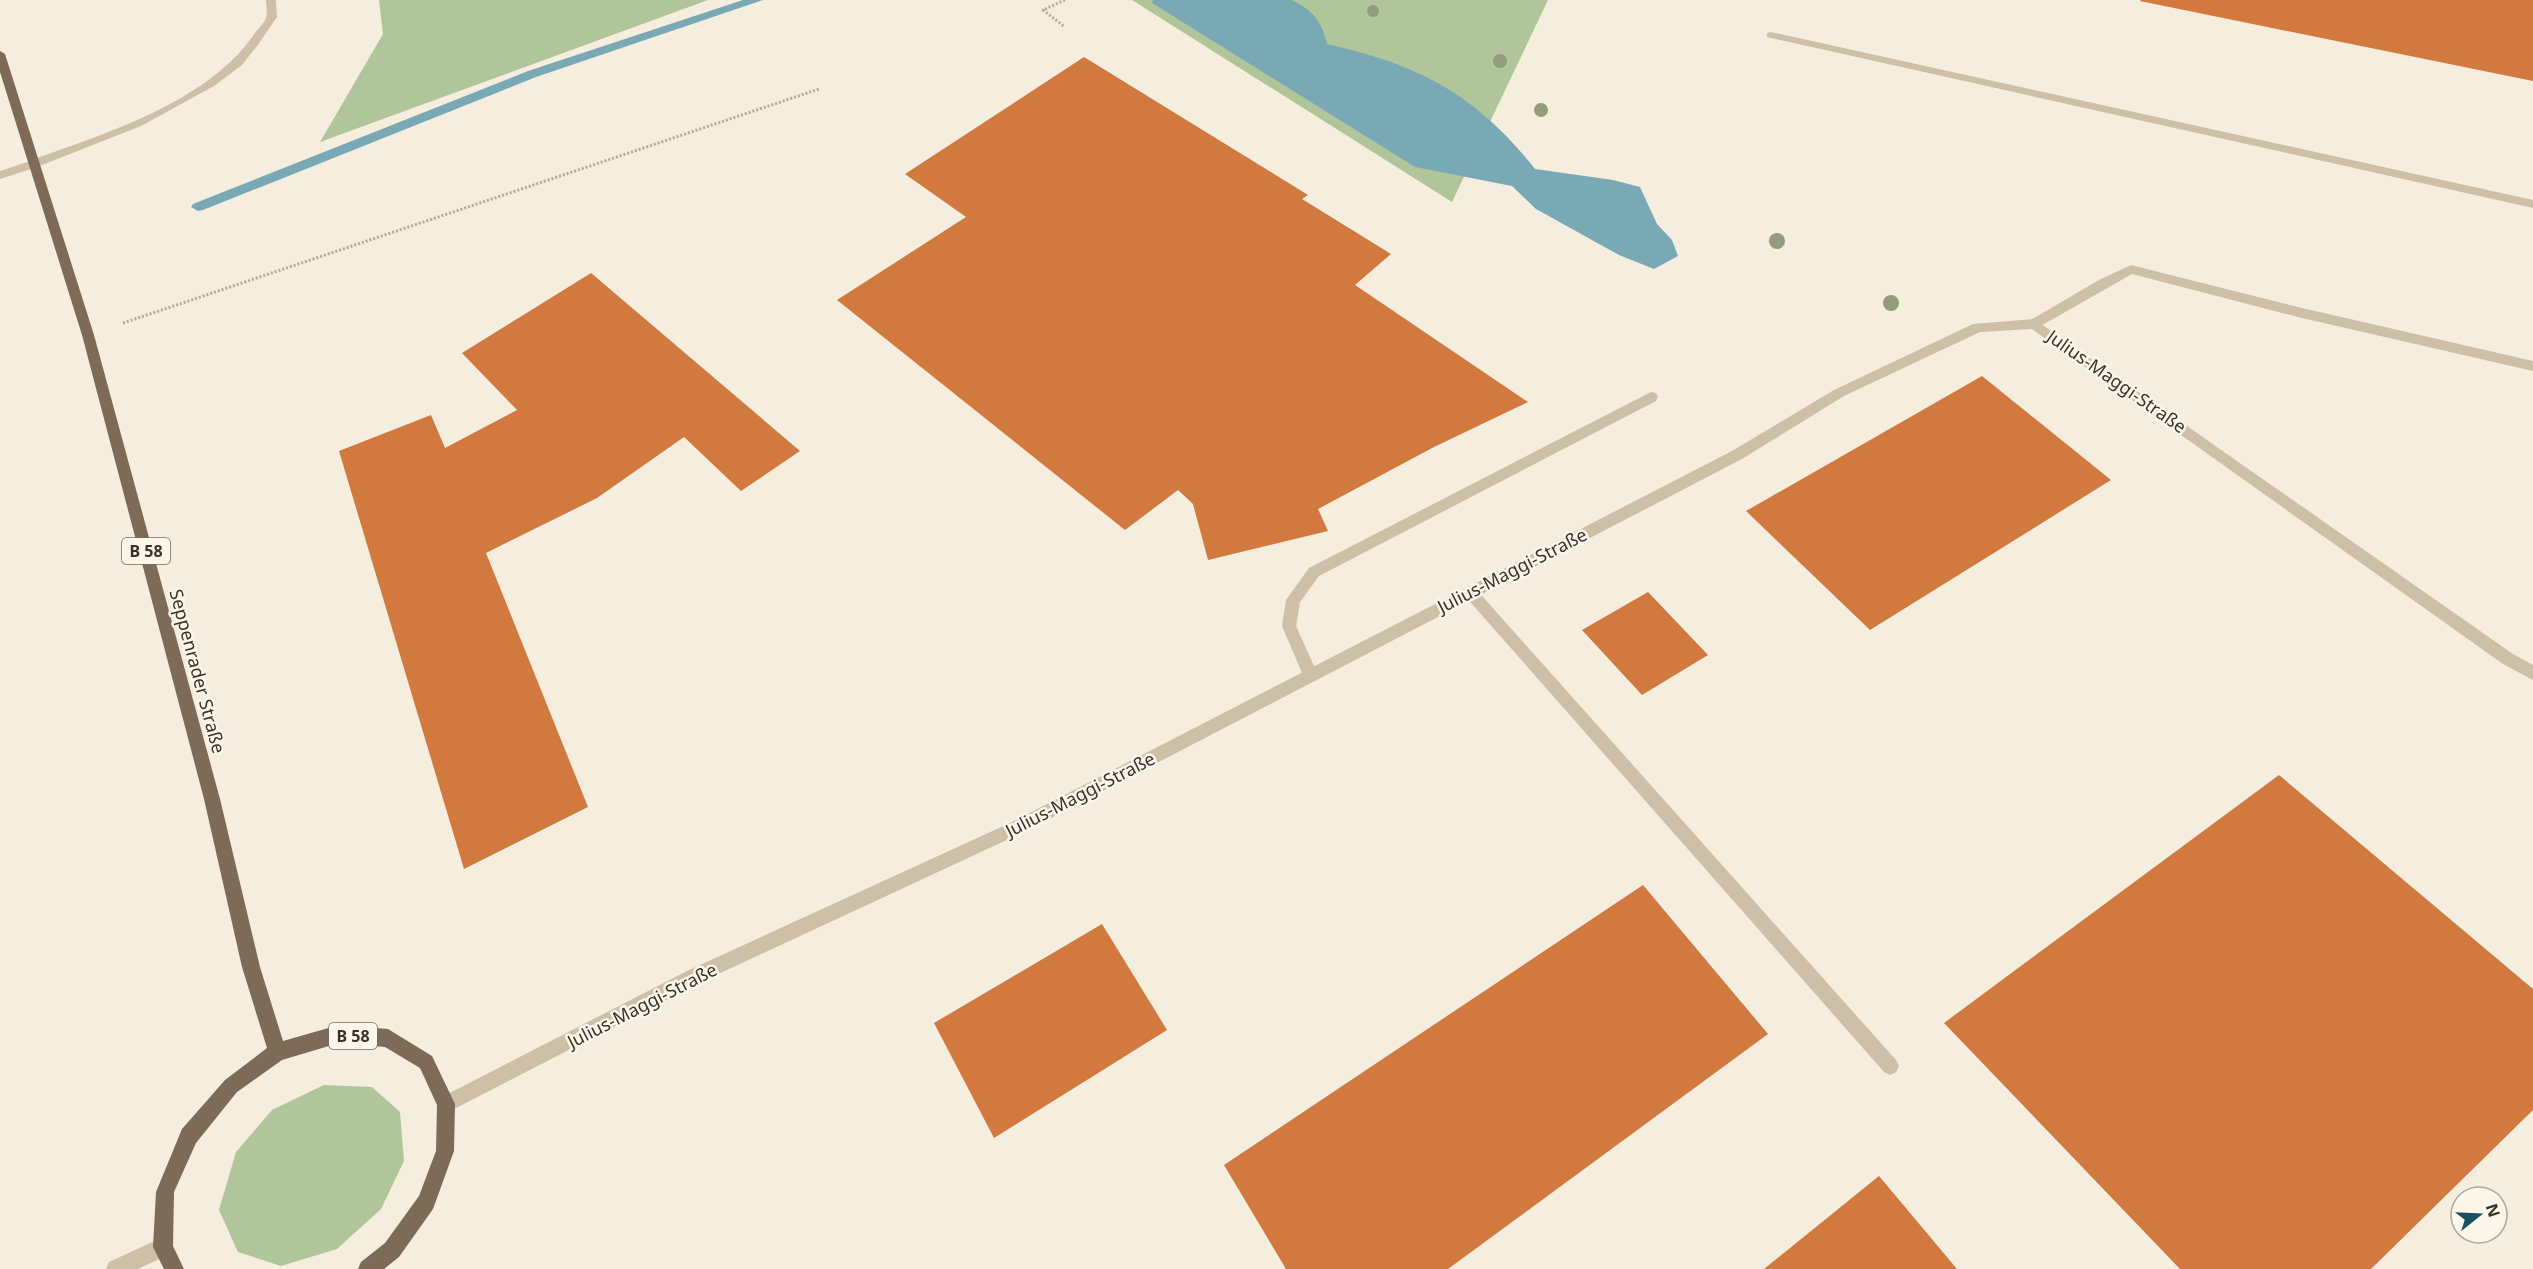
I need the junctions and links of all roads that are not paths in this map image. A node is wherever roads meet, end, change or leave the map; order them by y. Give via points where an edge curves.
1 (271, 0) edge
2 (1772, 35) dead end
3 (0, 54) edge
4 (33, 164) junction
5 (0, 175) edge
6 (2533, 204) edge
7 (2034, 324) junction
8 (2533, 366) edge
9 (1651, 397) dead end
10 (1470, 592) junction
11 (2533, 673) edge
12 (1310, 675) junction
13 (277, 1052) junction
14 (1890, 1066) dead end
15 (446, 1104) junction
16 (163, 1247) junction
17 (116, 1269) edge
18 (174, 1269) edge
19 (368, 1269) edge

1 - 4 street via 272,17 234,67 186,99
2 - 6 street
3 - 4 main road, Seppenrader Straße / B 58
4 - 5 street
4 - 13 main road, Seppenrader Straße / B 58 via 88,335 212,799 251,967
7 - 8 street via 2131,269 2302,314
7 - 10 street, Julius-Maggi-Straße via 1978,327 1850,388 1737,454
7 - 11 street, Julius-Maggi-Straße
9 - 12 street via 1314,572 1293,600 1289,626
10 - 12 street, Julius-Maggi-Straße
10 - 14 street
12 - 15 street, Julius-Maggi-Straße via 1016,828 695,976
13 - 15 main road, B 58 via 339,1034 388,1038 426,1062
13 - 16 main road, B 58 via 231,1086 189,1136 165,1192
15 - 19 main road, B 58 via 445,1151 426,1202 392,1250
16 - 17 street
16 - 18 main road, B 58

